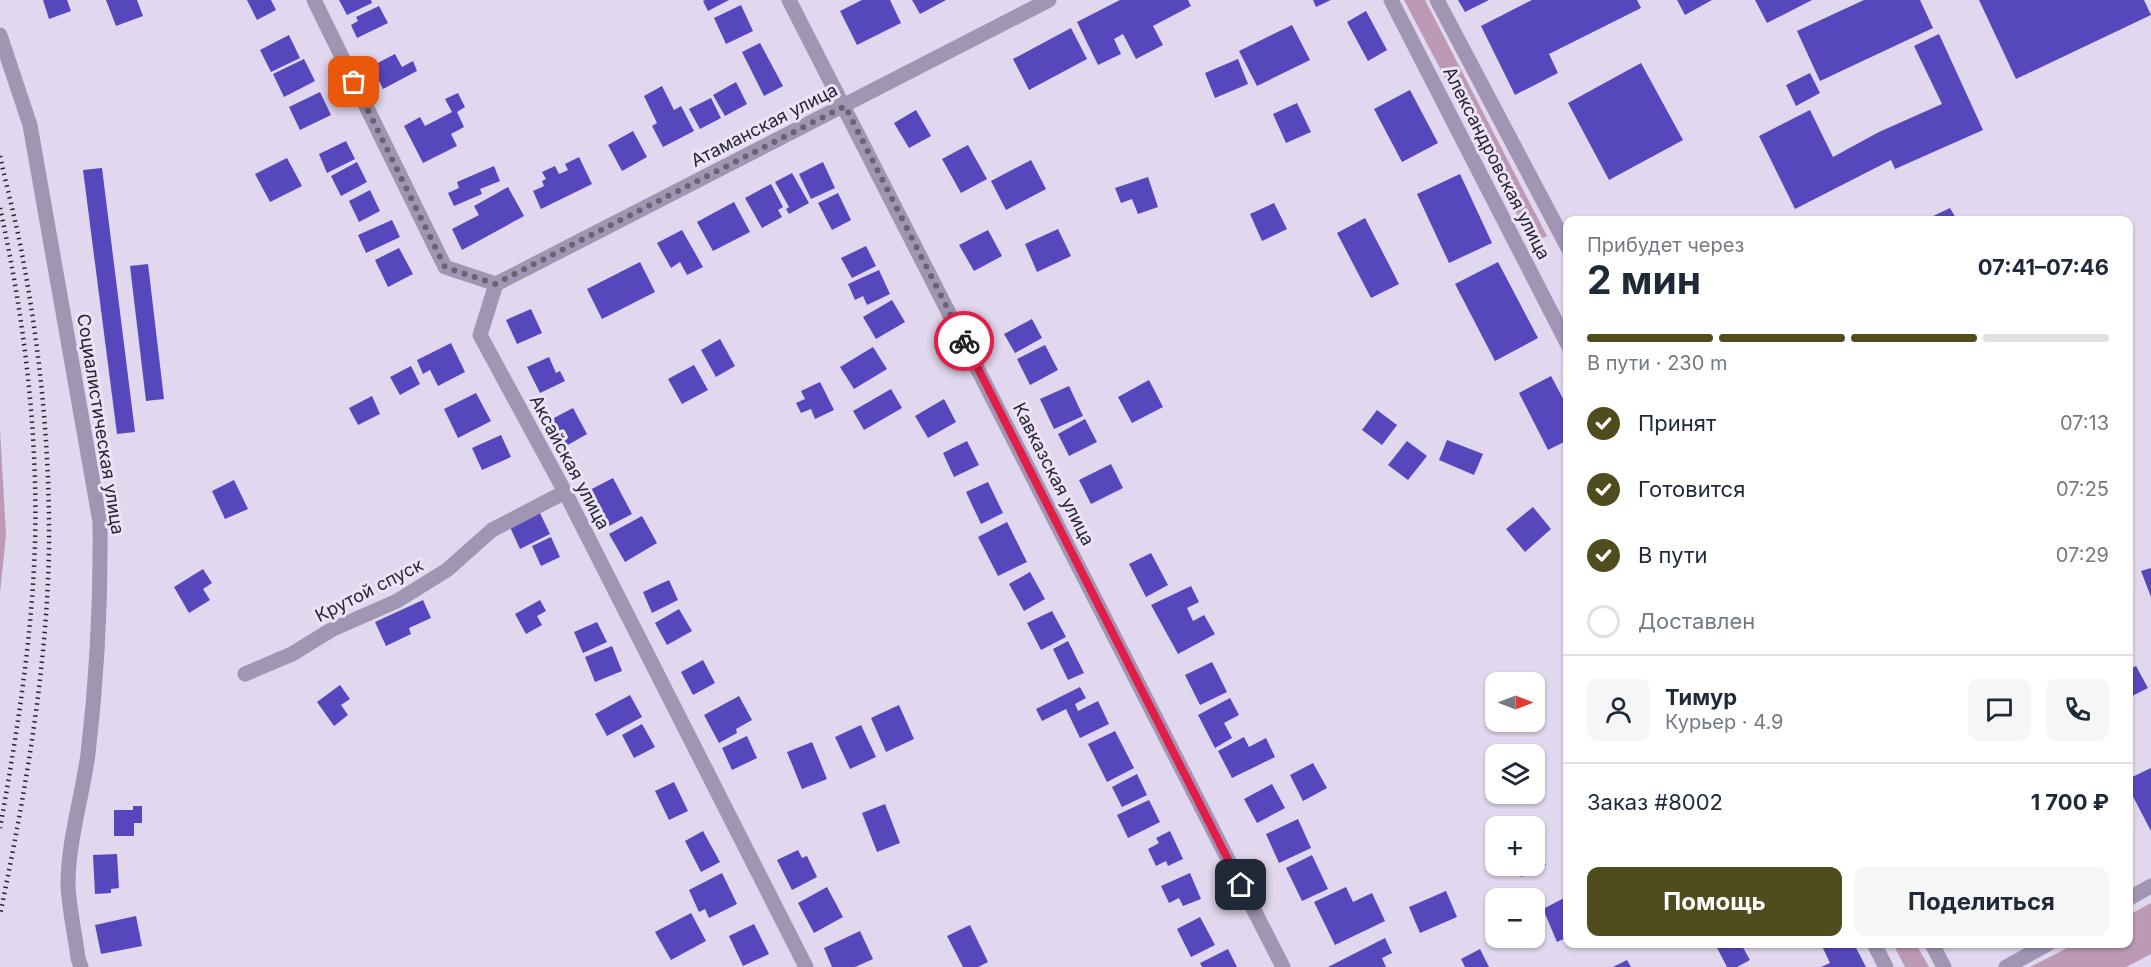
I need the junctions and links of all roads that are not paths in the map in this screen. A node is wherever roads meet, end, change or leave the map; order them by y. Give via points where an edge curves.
1 (314, 0) edge
2 (789, 0) edge
3 (1049, 0) edge
4 (1391, 0) edge
5 (1437, 0) edge
6 (0, 35) edge
7 (845, 106) junction
8 (1563, 239) edge
9 (495, 284) junction
10 (1563, 335) edge
11 (565, 492) junction
12 (245, 674) dead end
13 (2151, 886) edge
14 (2133, 896) edge
15 (1876, 948) edge
16 (1934, 948) edge
17 (2041, 948) edge
18 (81, 967) edge
19 (806, 967) edge
20 (1282, 967) edge
21 (1886, 967) edge
22 (1944, 967) edge
23 (2006, 967) edge

1 - 9 street via 445,267
2 - 7 street, Кавказская улица
3 - 7 street, Атаманская улица
4 - 10 street, Александровская улица
5 - 8 street, Александровская улица
6 - 18 street, Социалистическая улица via 30,125 100,522 98,661 68,885
7 - 9 street, Атаманская улица
7 - 20 street, Кавказская улица
9 - 11 street, Аксайская улица via 480,335
11 - 12 street, Крутой спуск via 492,530 447,570 396,601
11 - 19 street, Аксайская улица
13 - 14 street
15 - 21 street
16 - 22 street
17 - 23 street

